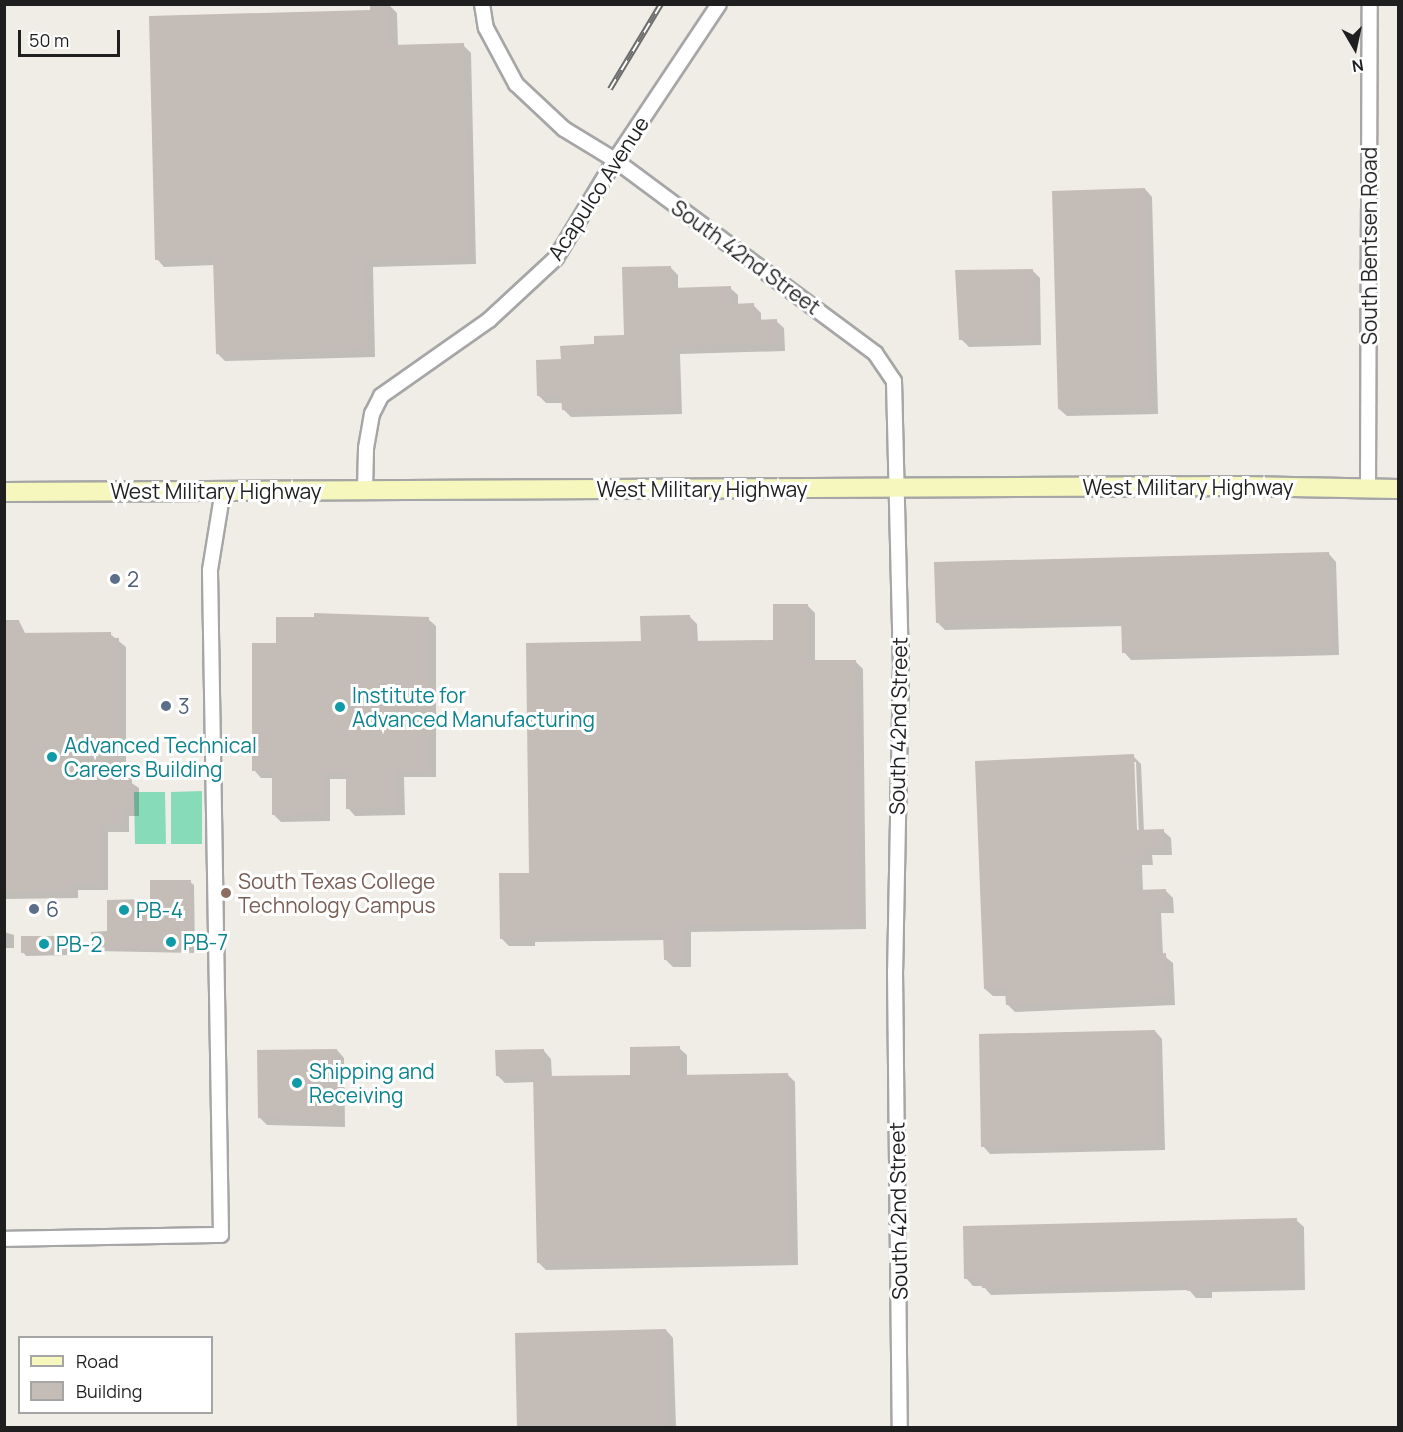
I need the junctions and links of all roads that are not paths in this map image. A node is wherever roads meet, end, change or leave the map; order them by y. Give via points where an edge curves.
1 (482, 4) edge
2 (719, 4) edge
3 (1370, 4) edge
4 (615, 160) junction
5 (1368, 487) junction
6 (895, 489) junction
7 (1398, 489) edge
8 (223, 490) junction
9 (365, 490) junction
10 (4, 492) edge
11 (4, 1239) edge
12 (900, 1428) edge

1 - 4 street, South 42nd Street via 486,28 516,84 564,129
2 - 4 street, Acapulco Avenue
3 - 5 street, South Bentsen Road
4 - 6 street, South 42nd Street via 875,353 894,381
4 - 9 street, Acapulco Avenue via 556,258 489,320 381,396 372,414 368,437
5 - 6 main road, West Military Highway
5 - 7 main road, West Military Highway
6 - 9 main road, West Military Highway
6 - 12 street, South 42nd Street via 901,664 895,971
8 - 9 main road, West Military Highway
8 - 10 main road, West Military Highway
8 - 11 street via 210,570 221,1236

